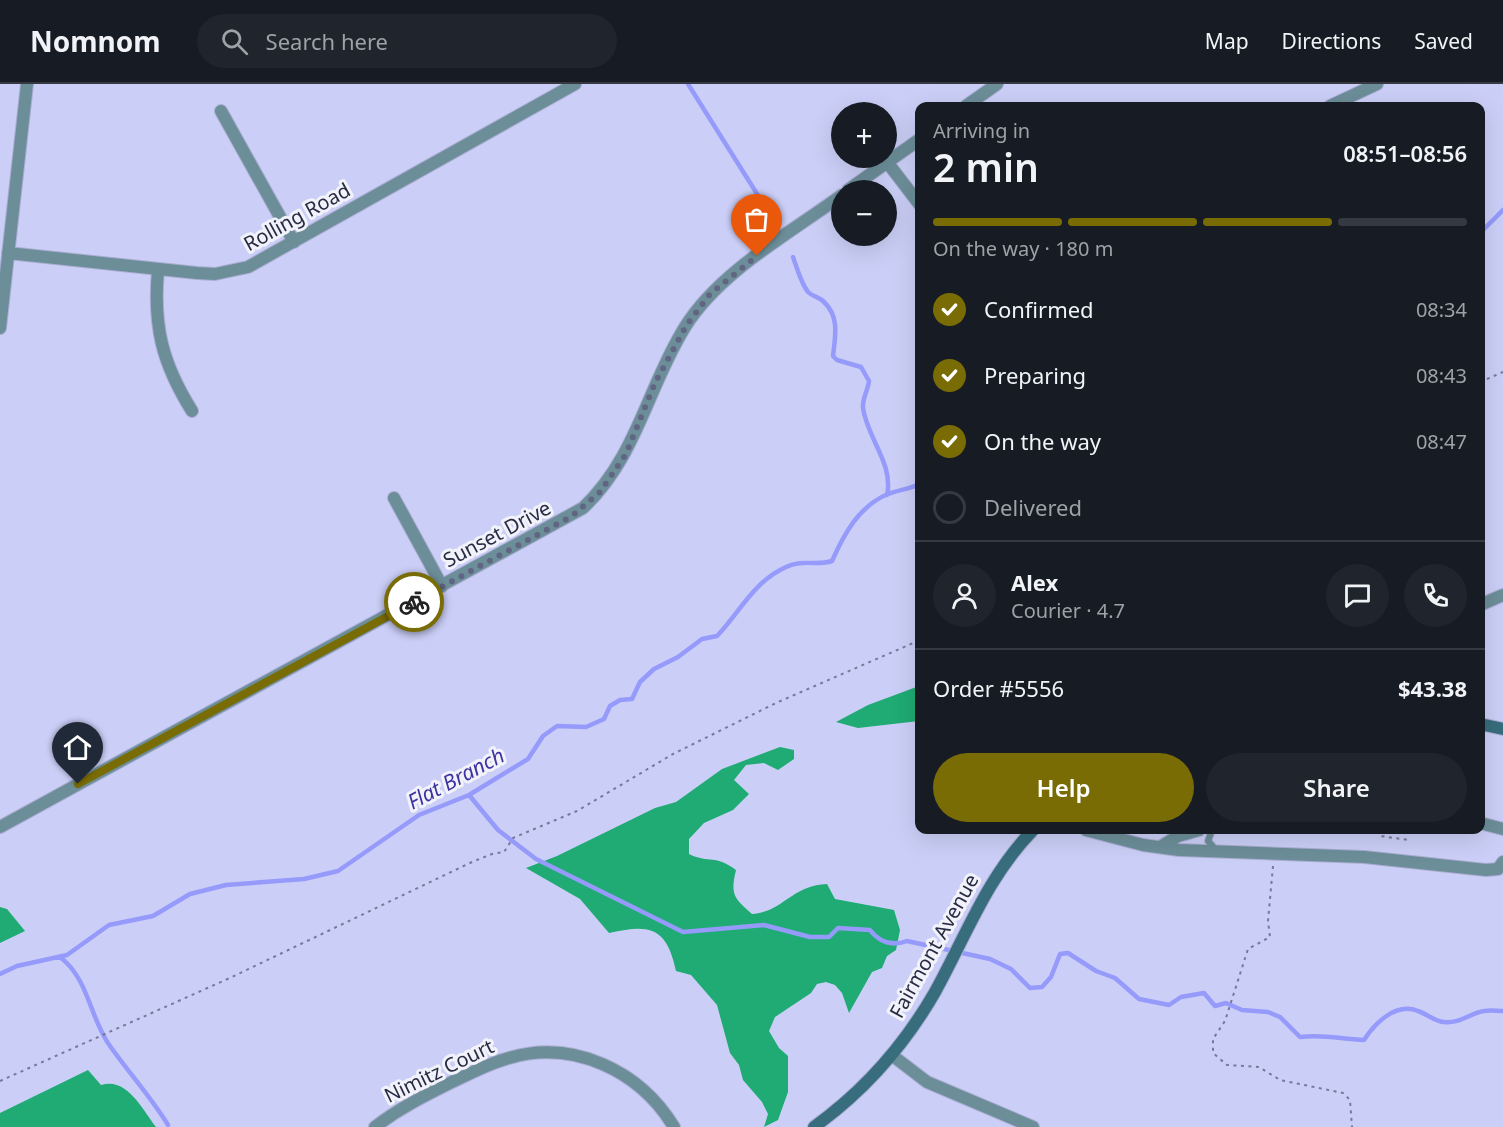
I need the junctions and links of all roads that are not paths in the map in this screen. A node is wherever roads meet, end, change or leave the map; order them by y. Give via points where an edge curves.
1 (27, 84) edge
2 (575, 84) edge
3 (997, 84) edge
4 (1377, 84) edge
5 (972, 102) edge
6 (1339, 102) edge
7 (221, 111) dead end
8 (915, 142) edge
9 (897, 155) edge
10 (879, 168) edge
11 (892, 168) edge
12 (862, 180) edge
13 (915, 199) edge
14 (831, 203) edge
15 (294, 242) junction
16 (8, 253) junction
17 (158, 270) junction
18 (0, 328) edge
19 (192, 411) dead end
20 (394, 498) dead end
21 (442, 586) junction
22 (1503, 595) edge
23 (1485, 603) edge
24 (1485, 725) edge
25 (1503, 729) edge
26 (1485, 824) edge
27 (0, 827) edge
28 (1503, 829) edge
29 (1030, 834) edge
30 (1103, 834) edge
31 (1185, 834) edge
32 (1211, 834) edge
33 (1160, 847) junction
34 (1221, 852) junction
35 (1503, 862) edge
36 (892, 1056) junction
37 (375, 1127) edge
38 (674, 1127) edge
39 (814, 1127) edge
40 (1033, 1127) edge

1 - 16 street
2 - 15 street, Rolling Road
3 - 5 street
4 - 6 street
7 - 15 street
8 - 9 street
10 - 12 street
11 - 13 street
14 - 21 street, Sunset Drive via 732,275 698,307 660,373 626,454 600,492 572,516
15 - 17 street, Rolling Road via 234,271
16 - 17 street, Rolling Road
16 - 18 street
17 - 19 street via 157,321 161,346
20 - 21 street
21 - 27 street, Sunset Drive
22 - 23 street
24 - 25 street
26 - 28 street
29 - 36 street, Fairmont Avenue via 998,872 935,991
30 - 33 street
31 - 33 street
32 - 34 lane via 1208,841
33 - 34 street
34 - 35 street via 1364,857 1486,870 1498,869
36 - 39 street, Fairmont Avenue via 855,1095
36 - 40 street via 927,1082
37 - 38 street, Nimitz Court via 414,1101 474,1072 510,1058 543,1053 587,1058 636,1082

